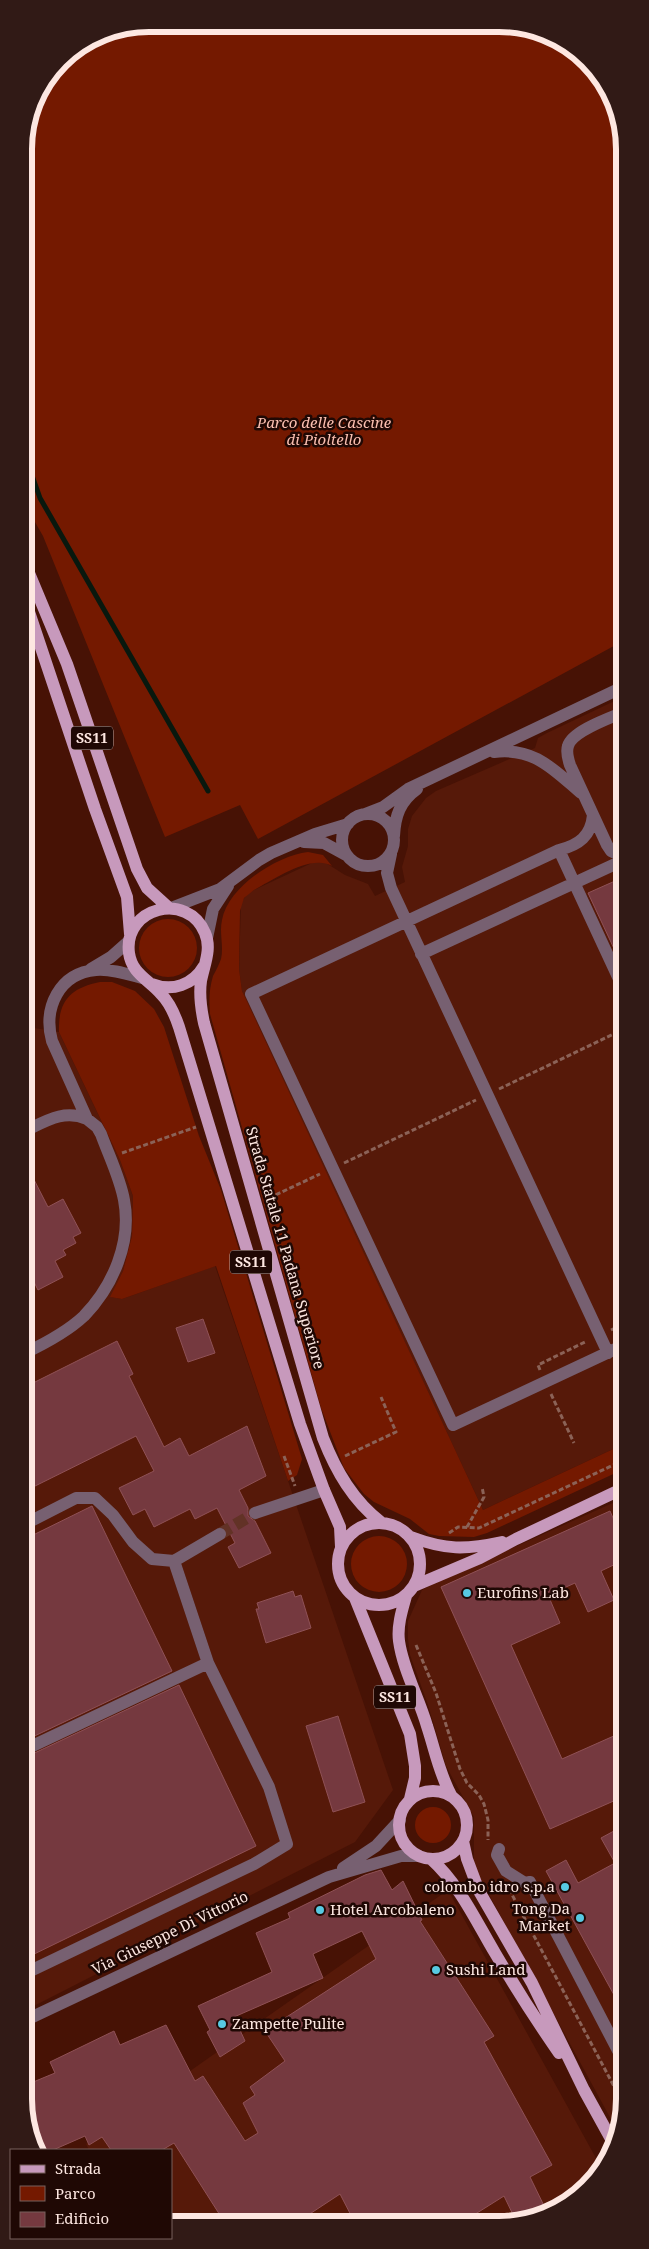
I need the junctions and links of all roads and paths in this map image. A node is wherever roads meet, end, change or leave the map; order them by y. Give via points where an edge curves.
1 (33, 582) edge
2 (33, 623) edge
3 (616, 690) edge
4 (616, 716) edge
5 (484, 753) junction
6 (431, 778) junction
7 (584, 795) junction
8 (365, 814) junction
9 (593, 815) junction
10 (348, 824) junction
11 (394, 836) junction
12 (284, 847) junction
13 (559, 850) junction
14 (391, 854) junction
15 (346, 855) junction
16 (616, 855) edge
17 (616, 863) edge
18 (369, 867) junction
19 (236, 877) junction
20 (574, 882) junction
21 (391, 888) junction
22 (170, 908) junction
23 (406, 922) junction
24 (207, 938) junction
25 (130, 939) junction
26 (421, 954) junction
27 (205, 964) junction
28 (87, 972) junction
29 (616, 973) edge
30 (146, 980) junction
31 (616, 1033) edge
32 (487, 1094) junction
33 (88, 1119) junction
34 (209, 1123) junction
35 (32, 1128) edge
36 (110, 1158) junction
37 (333, 1168) junction
38 (255, 1205) junction
39 (589, 1340) dead end
40 (32, 1349) edge
41 (616, 1349) edge
42 (608, 1353) junction
43 (546, 1382) junction
44 (381, 1397) dead end
45 (574, 1443) dead end
46 (284, 1456) dead end
47 (342, 1457) dead end
48 (616, 1464) edge
49 (482, 1487) dead end
50 (324, 1490) junction
51 (616, 1492) edge
52 (300, 1499) junction
53 (256, 1513) tunnel mouth
54 (32, 1521) edge
55 (382, 1523) junction
56 (467, 1527) junction
57 (220, 1534) tunnel mouth
58 (411, 1537) junction
59 (446, 1537) dead end
60 (516, 1539) junction
61 (341, 1547) junction
62 (174, 1560) junction
63 (410, 1591) junction
64 (355, 1598) junction
65 (208, 1662) junction
66 (32, 1746) edge
67 (451, 1795) junction
68 (410, 1800) junction
69 (400, 1820) junction
70 (463, 1841) junction
71 (499, 1849) dead end
72 (425, 1857) junction
73 (329, 1877) junction
74 (32, 1970) edge
75 (32, 2017) edge
76 (616, 2047) edge
77 (584, 2090) junction
78 (610, 2137) edge

1 - 22 main road, SS11 via 67,664 137,869 148,888
2 - 25 main road, SS11 via 127,897
3 - 5 street
4 - 7 street via 579,732 568,745 570,765
5 - 6 street
5 - 7 street via 505,750 532,755
6 - 8 street
6 - 11 street via 403,803 395,820
7 - 9 street
8 - 10 street
8 - 11 street via 387,822
9 - 13 street via 586,836 576,845
9 - 16 street via 611,852
10 - 12 street
10 - 15 street via 342,839
11 - 14 street
12 - 15 street via 316,842 332,845
12 - 19 street via 258,860
13 - 20 street
13 - 23 street
14 - 18 street via 378,865
14 - 21 street via 387,873
15 - 18 street via 360,866
17 - 20 street
18 - 21 street
19 - 22 street via 205,896
19 - 24 street via 216,903
20 - 26 street
20 - 29 street
21 - 23 street
22 - 24 main road, SS11 via 193,916
22 - 25 main road via 144,916
23 - 26 street
23 - 37 street via 251,994
24 - 27 main road, Strada Statale 11 Padana Superiore / SS11
25 - 28 street
25 - 30 main road, SS11 via 132,963
26 - 32 street
27 - 30 main road via 198,975 181,986 168,988
27 - 38 main road, Strada Statale 11 Padana Superiore / SS11 via 200,996 203,1020
28 - 30 street via 108,970
28 - 33 street via 72,978 57,991 48,1028
30 - 34 main road, SS11 via 163,995 174,1013
31 - 32 path
32 - 37 path
32 - 42 street
33 - 35 street via 60,1115
33 - 36 street via 99,1130
34 - 36 path
34 - 50 main road, SS11 via 300,1424
36 - 40 street via 126,1214 118,1263 84,1315 63,1332
37 - 38 path
37 - 43 street via 453,1426
38 - 55 main road, Strada Statale 11 Padana Superiore / SS11 via 332,1461 360,1504
39 - 43 path via 538,1364
41 - 42 street
42 - 43 street
43 - 45 path
44 - 47 path via 396,1432
46 - 52 path
48 - 56 path via 479,1528
49 - 56 path via 484,1497
50 - 52 street
50 - 61 main road, SS11 via 340,1527
51 - 60 main road
52 - 53 street
54 - 62 street via 76,1498 95,1498 152,1559
55 - 58 main road, Strada Statale 11 Padana Superiore / SS11 via 400,1528
55 - 61 main road via 372,1523 353,1532
56 - 59 path via 452,1529
57 - 62 street
58 - 60 main road, Strada Statale 11 Padana Superiore via 440,1547 463,1548
58 - 63 main road, SS11 via 420,1561 419,1574
60 - 63 main road
61 - 64 main road, SS11 via 338,1572
62 - 65 street
63 - 64 main road via 393,1604 377,1606
63 - 67 main road, SS11 via 399,1626 402,1656 428,1725 437,1764
64 - 68 main road, SS11 via 410,1734 415,1766
65 - 66 street
65 - 74 street via 269,1787 287,1844 254,1864
67 - 68 main road via 434,1790
67 - 70 main road, SS11 via 460,1803 468,1824
68 - 69 main road, SS11
69 - 72 main road, SS11 via 405,1843
69 - 73 street, Via Giuseppe Di Vittorio via 376,1846
70 - 72 main road via 450,1855
70 - 77 main road, SS11 via 466,1859 479,1891 532,1983
71 - 76 street via 497,1854 506,1871 525,1883 530,1882
72 - 73 street, Via Giuseppe Di Vittorio via 401,1856
72 - 77 main road, SS11 via 441,1868 462,1897 518,1992
73 - 75 street, Via Giuseppe Di Vittorio
77 - 78 main road, SS11

